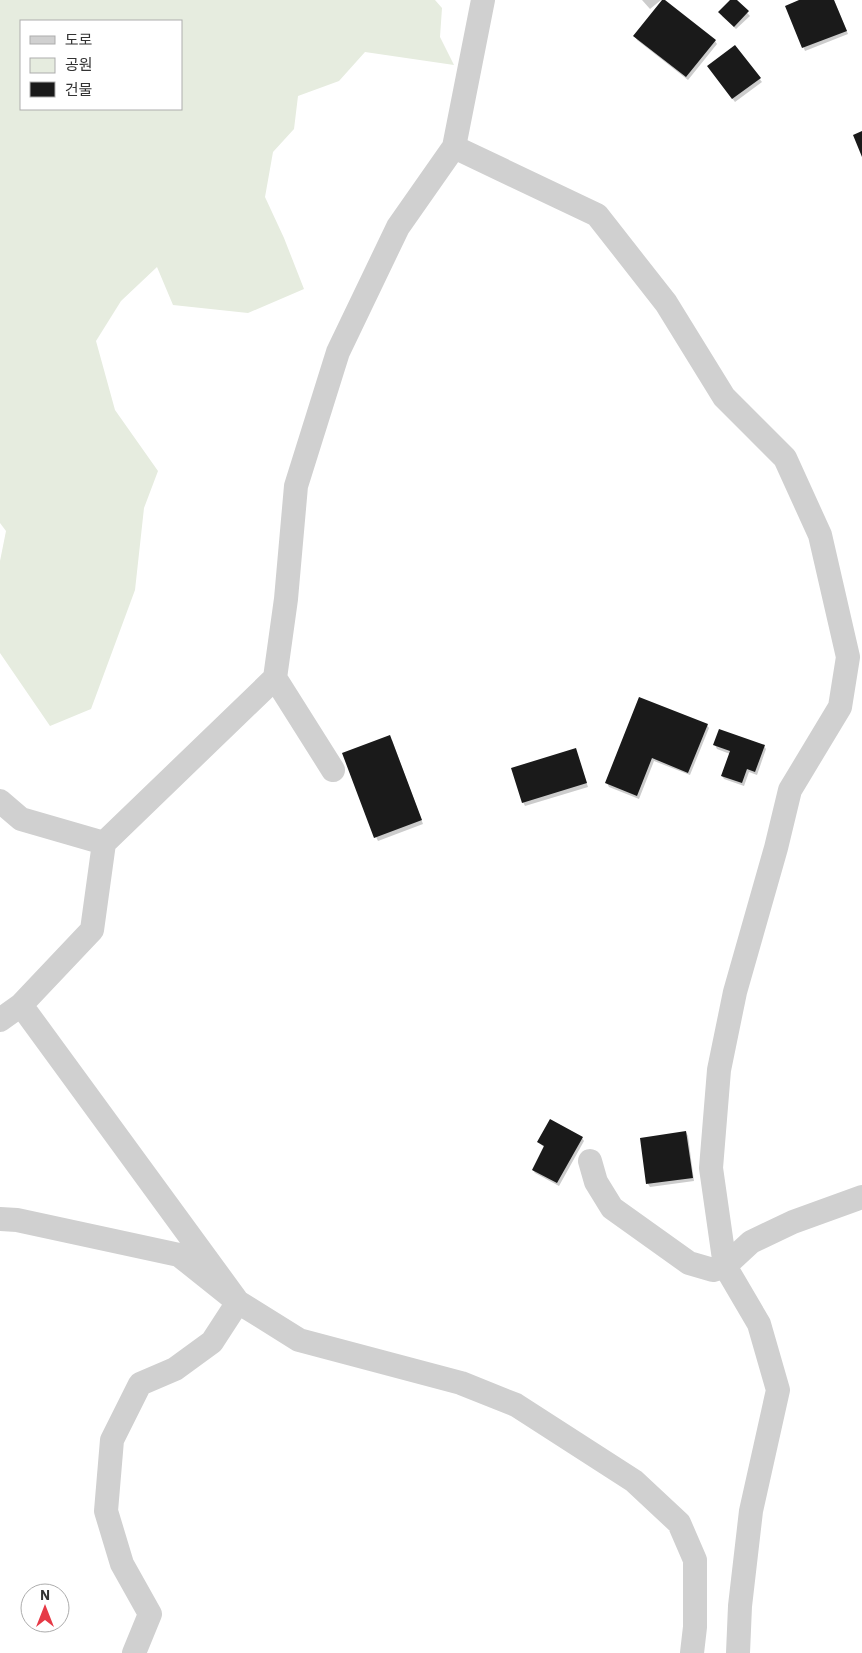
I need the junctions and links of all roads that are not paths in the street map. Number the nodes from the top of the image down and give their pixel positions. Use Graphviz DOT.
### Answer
graph roads {
  1 [pos="483,0"];
  2 [pos="454,147"];
  3 [pos="275,678"];
  4 [pos="333,770"];
  5 [pos="0,801"];
  6 [pos="104,844"];
  7 [pos="21,1005"];
  8 [pos="0,1020"];
  9 [pos="590,1161"];
  10 [pos="862,1197"];
  11 [pos="0,1220"];
  12 [pos="725,1266"];
  13 [pos="238,1302"];
  14 [pos="134,1653"];
  15 [pos="692,1653"];
  16 [pos="738,1653"];
  1 -- 2 [label="street"];
  2 -- 3 [label="street"];
  2 -- 12 [label="street"];
  3 -- 4 [label="street"];
  3 -- 6 [label="street"];
  5 -- 6 [label="street"];
  6 -- 7 [label="street"];
  7 -- 8 [label="street"];
  7 -- 13 [label="street"];
  9 -- 12 [label="street"];
  10 -- 12 [label="street"];
  11 -- 13 [label="street"];
  12 -- 16 [label="street"];
  13 -- 14 [label="street"];
  13 -- 15 [label="street"];
}
